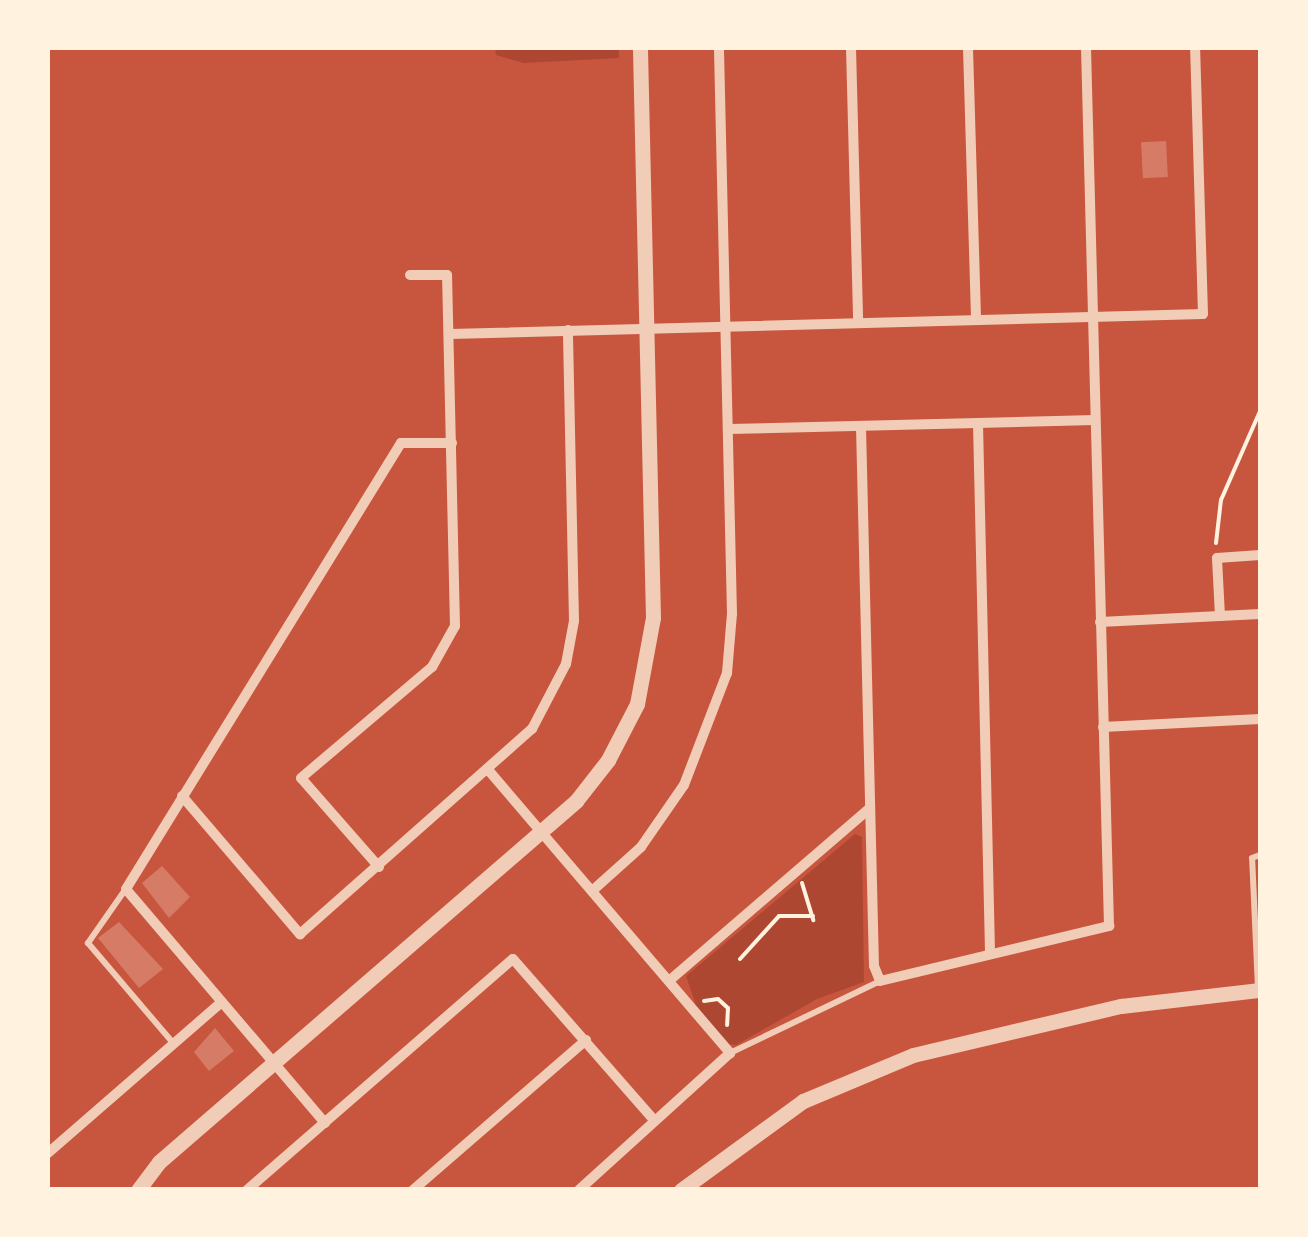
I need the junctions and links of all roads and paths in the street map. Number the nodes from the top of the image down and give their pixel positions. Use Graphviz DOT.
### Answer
graph roads {
  1 [pos="640,48"];
  2 [pos="719,48"];
  3 [pos="852,48"];
  4 [pos="968,48"];
  5 [pos="1086,48"];
  6 [pos="1195,48"];
  7 [pos="410,276"];
  8 [pos="1092,316"];
  9 [pos="976,320"];
  10 [pos="858,322"];
  11 [pos="725,326"];
  12 [pos="646,328"];
  13 [pos="568,330"];
  14 [pos="450,334"];
  15 [pos="1260,411"];
  16 [pos="1095,420"];
  17 [pos="978,422"];
  18 [pos="861,426"];
  19 [pos="729,430"];
  20 [pos="452,442"];
  21 [pos="1260,556"];
  22 [pos="1217,558"];
  23 [pos="1260,614"];
  24 [pos="1220,616"];
  25 [pos="1100,622"];
  26 [pos="1260,718"];
  27 [pos="1102,726"];
  28 [pos="490,772"];
  29 [pos="182,796"];
  30 [pos="870,808"];
  31 [pos="541,832"];
  32 [pos="1260,855"];
  33 [pos="379,867"];
  34 [pos="800,880"];
  35 [pos="126,890"];
  36 [pos="592,891"];
  37 [pos="990,953"];
  38 [pos="740,958"];
  39 [pos="670,980"];
  40 [pos="880,981"];
  41 [pos="1259,990"];
  42 [pos="222,1002"];
  43 [pos="691,1008"];
  44 [pos="725,1027"];
  45 [pos="586,1040"];
  46 [pos="174,1044"];
  47 [pos="730,1053"];
  48 [pos="273,1061"];
  49 [pos="652,1118"];
  50 [pos="325,1122"];
  51 [pos="48,1153"];
  52 [pos="138,1190"];
  53 [pos="247,1190"];
  54 [pos="413,1190"];
  55 [pos="578,1190"];
  56 [pos="681,1190"];
  1 -- 12 [label="street"];
  2 -- 11 [label="street"];
  3 -- 10 [label="street"];
  4 -- 9 [label="street"];
  5 -- 8 [label="street"];
  6 -- 8 [label="street"];
  7 -- 14 [label="street"];
  8 -- 9 [label="street"];
  8 -- 16 [label="street"];
  9 -- 10 [label="street"];
  10 -- 11 [label="street"];
  11 -- 12 [label="street"];
  11 -- 19 [label="street"];
  12 -- 13 [label="street"];
  12 -- 31 [label="street"];
  13 -- 14 [label="street"];
  13 -- 28 [label="street"];
  14 -- 20 [label="street"];
  15 -- 22 [label="path"];
  16 -- 17 [label="street"];
  16 -- 25 [label="street"];
  17 -- 18 [label="street"];
  17 -- 37 [label="street"];
  18 -- 19 [label="street"];
  18 -- 30 [label="street"];
  19 -- 36 [label="street"];
  20 -- 29 [label="street"];
  20 -- 33 [label="street"];
  21 -- 22 [label="street"];
  22 -- 24 [label="street"];
  23 -- 24 [label="street"];
  24 -- 25 [label="street"];
  25 -- 27 [label="street"];
  26 -- 27 [label="street"];
  27 -- 37 [label="street"];
  28 -- 31 [label="street"];
  28 -- 33 [label="street"];
  29 -- 33 [label="street"];
  29 -- 35 [label="street"];
  30 -- 39 [label="street"];
  30 -- 40 [label="street"];
  31 -- 36 [label="street"];
  31 -- 48 [label="street"];
  32 -- 41 [label="lane"];
  34 -- 38 [label="path"];
  35 -- 42 [label="street"];
  35 -- 46 [label="lane"];
  36 -- 39 [label="street"];
  37 -- 40 [label="street"];
  39 -- 43 [label="street"];
  40 -- 47 [label="lane"];
  41 -- 56 [label="street"];
  42 -- 46 [label="street"];
  42 -- 48 [label="street"];
  43 -- 44 [label="path"];
  43 -- 47 [label="street"];
  45 -- 49 [label="street"];
  45 -- 50 [label="street"];
  45 -- 54 [label="street"];
  46 -- 51 [label="street"];
  47 -- 49 [label="street"];
  48 -- 50 [label="street"];
  48 -- 52 [label="street"];
  49 -- 55 [label="street"];
  50 -- 53 [label="street"];
}
